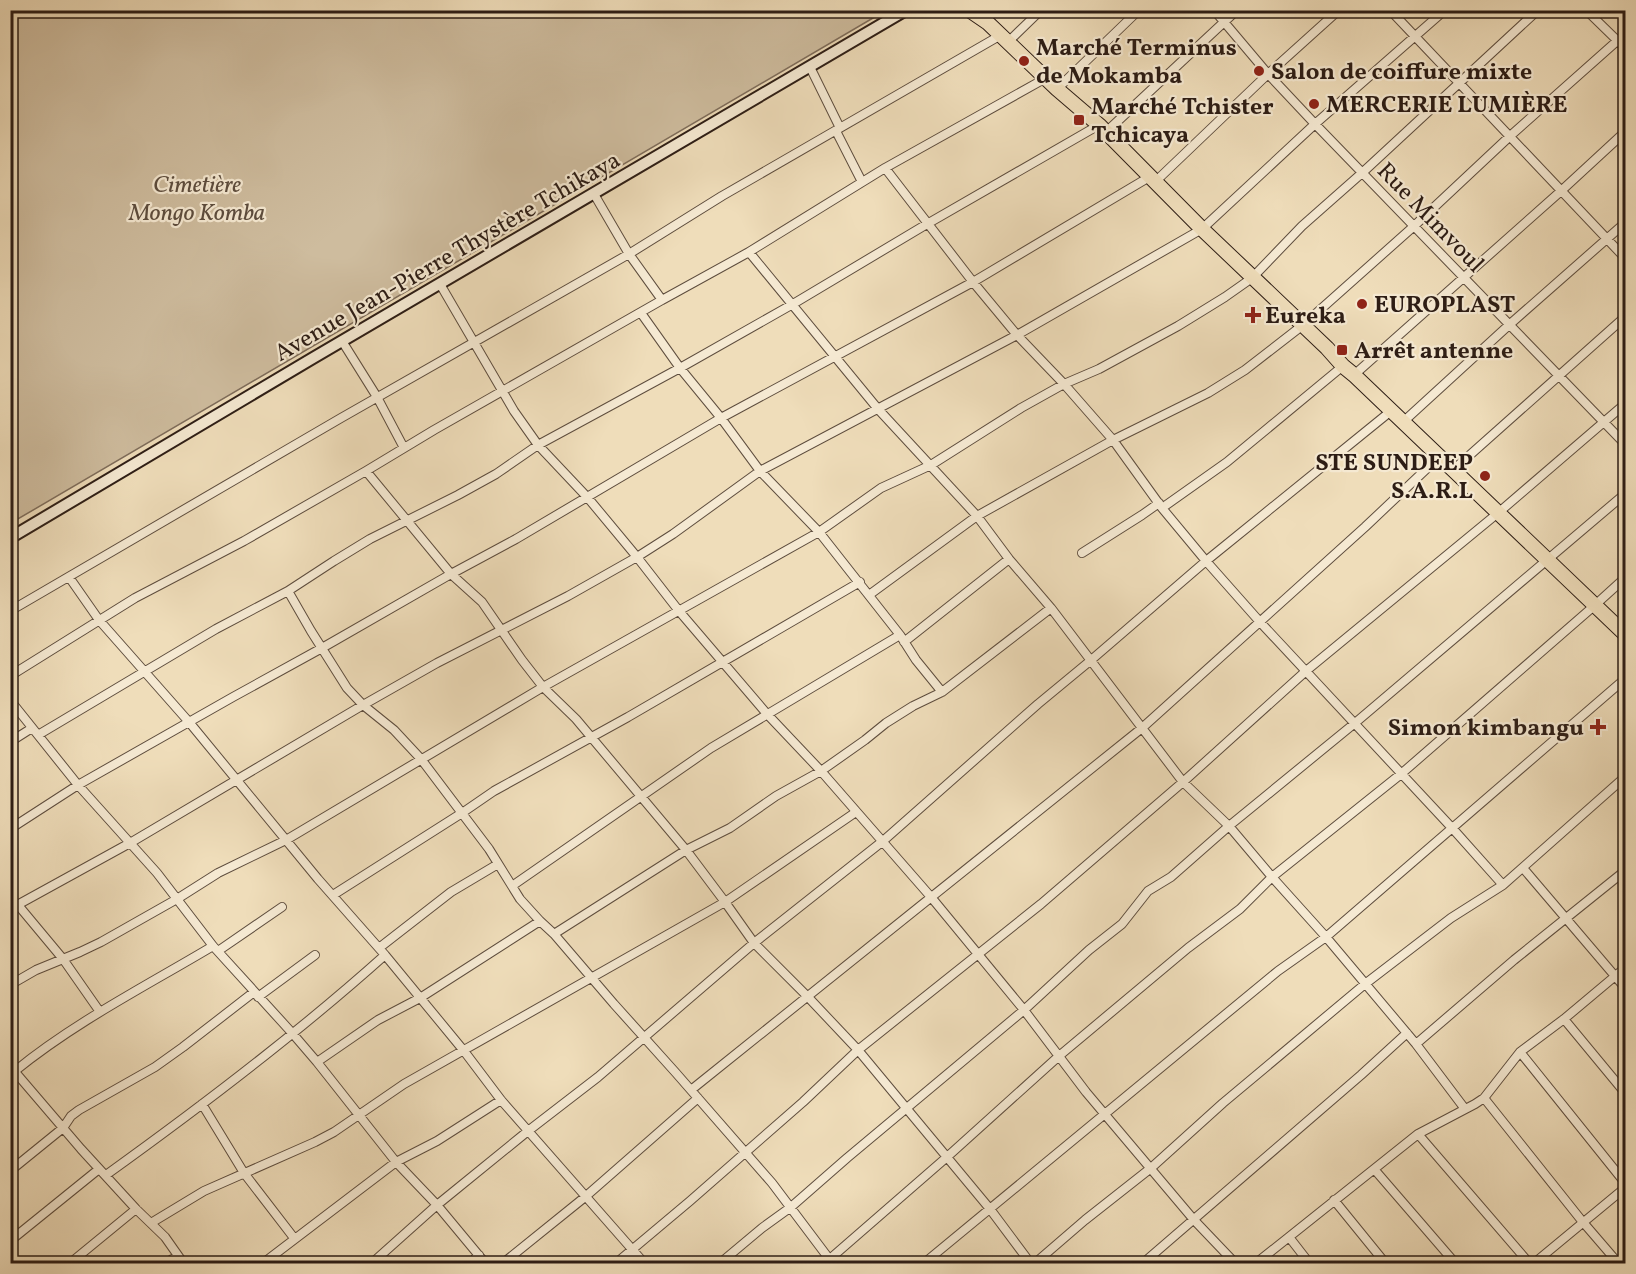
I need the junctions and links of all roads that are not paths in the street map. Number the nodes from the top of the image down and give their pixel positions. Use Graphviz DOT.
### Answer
graph roads {
  1 [pos="969,10"];
  2 [pos="979,10"];
  3 [pos="1041,10"];
  4 [pos="1139,10"];
  5 [pos="1214,10"];
  6 [pos="1237,10"];
  7 [pos="1339,10"];
  8 [pos="1390,10"];
  9 [pos="1445,10"];
  10 [pos="1538,10"];
  11 [pos="1586,10"];
  12 [pos="907,11"];
  13 [pos="1224,22"];
  14 [pos="987,23"];
  15 [pos="1414,37"];
  16 [pos="1004,39"];
  17 [pos="1617,41"];
  18 [pos="1626,49"];
  19 [pos="810,67"];
  20 [pos="1269,74"];
  21 [pos="1046,78"];
  22 [pos="1460,84"];
  23 [pos="1057,89"];
  24 [pos="1315,124"];
  25 [pos="1103,128"];
  26 [pos="838,129"];
  27 [pos="1626,131"];
  28 [pos="1509,137"];
  29 [pos="885,168"];
  30 [pos="1362,173"];
  31 [pos="1154,179"];
  32 [pos="862,182"];
  33 [pos="1561,191"];
  34 [pos="594,194"];
  35 [pos="1626,222"];
  36 [pos="927,224"];
  37 [pos="1413,227"];
  38 [pos="1202,229"];
  39 [pos="1606,238"];
  40 [pos="749,252"];
  41 [pos="630,254"];
  42 [pos="1626,259"];
  43 [pos="1252,278"];
  44 [pos="1464,278"];
  45 [pos="973,282"];
  46 [pos="440,284"];
  47 [pos="662,300"];
  48 [pos="793,304"];
  49 [pos="641,313"];
  50 [pos="1626,316"];
  51 [pos="1303,325"];
  52 [pos="1509,325"];
  53 [pos="1017,335"];
  54 [pos="342,341"];
  55 [pos="474,341"];
  56 [pos="836,357"];
  57 [pos="1343,366"];
  58 [pos="680,368"];
  59 [pos="1354,375"];
  60 [pos="1558,376"];
  61 [pos="1064,384"];
  62 [pos="502,390"];
  63 [pos="377,397"];
  64 [pos="1626,403"];
  65 [pos="878,409"];
  66 [pos="1391,411"];
  67 [pos="721,418"];
  68 [pos="1403,422"];
  69 [pos="1604,423"];
  70 [pos="1113,440"];
  71 [pos="538,445"];
  72 [pos="1626,445"];
  73 [pos="404,448"];
  74 [pos="1439,457"];
  75 [pos="931,465"];
  76 [pos="1453,470"];
  77 [pos="366,471"];
  78 [pos="760,471"];
  79 [pos="1626,493"];
  80 [pos="588,498"];
  81 [pos="1161,506"];
  82 [pos="1498,513"];
  83 [pos="977,516"];
  84 [pos="406,521"];
  85 [pos="819,532"];
  86 [pos="10,538"];
  87 [pos="1082,553"];
  88 [pos="637,556"];
  89 [pos="1010,559"];
  90 [pos="1548,560"];
  91 [pos="1206,561"];
  92 [pos="451,573"];
  93 [pos="69,577"];
  94 [pos="1626,577"];
  95 [pos="860,582"];
  96 [pos="288,591"];
  97 [pos="869,595"];
  98 [pos="1594,606"];
  99 [pos="1051,608"];
  100 [pos="10,611"];
  101 [pos="679,611"];
  102 [pos="99,620"];
  103 [pos="1260,622"];
  104 [pos="501,629"];
  105 [pos="1626,635"];
  106 [pos="902,638"];
  107 [pos="322,648"];
  108 [pos="721,661"];
  109 [pos="1090,661"];
  110 [pos="1306,671"];
  111 [pos="145,672"];
  112 [pos="10,676"];
  113 [pos="1626,678"];
  114 [pos="543,687"];
  115 [pos="942,692"];
  116 [pos="10,700"];
  117 [pos="363,705"];
  118 [pos="767,714"];
  119 [pos="189,722"];
  120 [pos="1355,723"];
  121 [pos="1142,728"];
  122 [pos="35,732"];
  123 [pos="591,736"];
  124 [pos="10,742"];
  125 [pos="421,759"];
  126 [pos="821,771"];
  127 [pos="1401,774"];
  128 [pos="1626,776"];
  129 [pos="236,779"];
  130 [pos="1183,782"];
  131 [pos="78,786"];
  132 [pos="640,796"];
  133 [pos="856,812"];
  134 [pos="462,813"];
  135 [pos="1229,826"];
  136 [pos="10,829"];
  137 [pos="1453,829"];
  138 [pos="286,840"];
  139 [pos="883,841"];
  140 [pos="130,843"];
  141 [pos="686,850"];
  142 [pos="498,864"];
  143 [pos="1523,868"];
  144 [pos="1626,870"];
  145 [pos="1272,877"];
  146 [pos="1503,885"];
  147 [pos="512,886"];
  148 [pos="333,895"];
  149 [pos="931,897"];
  150 [pos="177,899"];
  151 [pos="725,902"];
  152 [pos="14,907"];
  153 [pos="282,907"];
  154 [pos="1566,918"];
  155 [pos="540,921"];
  156 [pos="554,934"];
  157 [pos="1326,937"];
  158 [pos="754,943"];
  159 [pos="379,948"];
  160 [pos="216,949"];
  161 [pos="977,954"];
  162 [pos="386,955"];
  163 [pos="315,956"];
  164 [pos="63,959"];
  165 [pos="1626,967"];
  166 [pos="1615,975"];
  167 [pos="591,978"];
  168 [pos="1365,984"];
  169 [pos="10,985"];
  170 [pos="1626,989"];
  171 [pos="256,994"];
  172 [pos="807,996"];
  173 [pos="420,998"];
  174 [pos="1024,1010"];
  175 [pos="100,1012"];
  176 [pos="1564,1018"];
  177 [pos="1407,1033"];
  178 [pos="293,1034"];
  179 [pos="644,1038"];
  180 [pos="1416,1044"];
  181 [pos="858,1050"];
  182 [pos="464,1051"];
  183 [pos="1520,1052"];
  184 [pos="1059,1056"];
  185 [pos="318,1062"];
  186 [pos="12,1072"];
  187 [pos="691,1090"];
  188 [pos="1626,1094"];
  189 [pos="698,1098"];
  190 [pos="1484,1098"];
  191 [pos="501,1100"];
  192 [pos="202,1104"];
  193 [pos="906,1109"];
  194 [pos="1465,1109"];
  195 [pos="1104,1113"];
  196 [pos="359,1116"];
  197 [pos="63,1128"];
  198 [pos="528,1131"];
  199 [pos="1418,1134"];
  200 [pos="745,1153"];
  201 [pos="946,1157"];
  202 [pos="396,1162"];
  203 [pos="1151,1168"];
  204 [pos="99,1169"];
  205 [pos="1374,1169"];
  206 [pos="10,1172"];
  207 [pos="244,1173"];
  208 [pos="106,1175"];
  209 [pos="1626,1185"];
  210 [pos="585,1197"];
  211 [pos="1334,1200"];
  212 [pos="437,1206"];
  213 [pos="791,1207"];
  214 [pos="136,1209"];
  215 [pos="990,1209"];
  216 [pos="1194,1220"];
  217 [pos="1582,1221"];
  218 [pos="151,1223"];
  219 [pos="1289,1237"];
  220 [pos="294,1238"];
  221 [pos="10,1241"];
  222 [pos="633,1250"];
  223 [pos="479,1255"];
  224 [pos="177,1256"];
  225 [pos="829,1262"];
  226 [pos="69,1263"];
  227 [pos="165,1263"];
  228 [pos="184,1263"];
  229 [pos="262,1263"];
  230 [pos="371,1263"];
  231 [pos="469,1263"];
  232 [pos="486,1263"];
  233 [pos="502,1263"];
  234 [pos="615,1263"];
  235 [pos="645,1263"];
  236 [pos="719,1263"];
  237 [pos="923,1263"];
  238 [pos="1033,1263"];
  239 [pos="1142,1263"];
  240 [pos="1236,1263"];
  241 [pos="1255,1263"];
  242 [pos="1311,1263"];
  243 [pos="1386,1263"];
  244 [pos="1456,1263"];
  245 [pos="1531,1263"];
  246 [pos="1619,1263"];
  1 -- 14 [label="highway"];
  2 -- 14 [label="highway"];
  3 -- 16 [label="street"];
  4 -- 23 [label="street"];
  5 -- 13 [label="street, Rue Mimvoul"];
  6 -- 13 [label="street"];
  7 -- 20 [label="street"];
  8 -- 15 [label="street"];
  9 -- 15 [label="street"];
  10 -- 22 [label="street"];
  11 -- 17 [label="street"];
  12 -- 19 [label="street, Avenue Jean-Pierre Thystère Tchikaya"];
  13 -- 20 [label="street, Rue Mimvoul"];
  13 -- 25 [label="street"];
  14 -- 16 [label="highway"];
  15 -- 22 [label="street"];
  15 -- 24 [label="street"];
  16 -- 21 [label="highway"];
  16 -- 26 [label="street"];
  17 -- 18 [label="street"];
  17 -- 28 [label="street"];
  19 -- 26 [label="street"];
  19 -- 34 [label="street, Avenue Jean-Pierre Thystère Tchikaya"];
  20 -- 24 [label="street, Rue Mimvoul"];
  20 -- 31 [label="street"];
  21 -- 23 [label="highway"];
  21 -- 29 [label="street"];
  22 -- 28 [label="street"];
  22 -- 30 [label="street"];
  23 -- 25 [label="highway"];
  24 -- 30 [label="street, Rue Mimvoul"];
  24 -- 38 [label="street"];
  25 -- 31 [label="highway"];
  25 -- 36 [label="street"];
  26 -- 32 [label="street"];
  26 -- 41 [label="street"];
  27 -- 33 [label="street"];
  28 -- 33 [label="street"];
  28 -- 37 [label="street"];
  29 -- 32 [label="street"];
  29 -- 36 [label="street"];
  30 -- 37 [label="street, Rue Mimvoul"];
  30 -- 43 [label="street"];
  31 -- 38 [label="highway"];
  31 -- 45 [label="street"];
  32 -- 40 [label="street"];
  33 -- 39 [label="street"];
  33 -- 44 [label="street"];
  34 -- 41 [label="street"];
  34 -- 46 [label="street, Avenue Jean-Pierre Thystère Tchikaya"];
  35 -- 39 [label="street"];
  36 -- 45 [label="street"];
  36 -- 48 [label="street"];
  37 -- 44 [label="street, Rue Mimvoul"];
  37 -- 51 [label="street"];
  38 -- 43 [label="highway"];
  38 -- 53 [label="street"];
  39 -- 42 [label="street"];
  39 -- 52 [label="street"];
  40 -- 47 [label="street"];
  40 -- 48 [label="street"];
  41 -- 47 [label="street"];
  41 -- 55 [label="street"];
  43 -- 51 [label="highway"];
  43 -- 61 [label="street"];
  44 -- 52 [label="street, Rue Mimvoul"];
  44 -- 59 [label="street"];
  45 -- 53 [label="street"];
  45 -- 56 [label="street"];
  46 -- 54 [label="street, Avenue Jean-Pierre Thystère Tchikaya"];
  46 -- 55 [label="street"];
  47 -- 49 [label="street"];
  48 -- 56 [label="street"];
  48 -- 58 [label="street"];
  49 -- 58 [label="street"];
  49 -- 62 [label="street"];
  50 -- 60 [label="street"];
  51 -- 57 [label="highway"];
  51 -- 70 [label="street"];
  52 -- 60 [label="street, Rue Mimvoul"];
  52 -- 68 [label="street"];
  53 -- 61 [label="street"];
  53 -- 65 [label="street"];
  54 -- 63 [label="street"];
  54 -- 86 [label="street, Avenue Jean-Pierre Thystère Tchikaya"];
  55 -- 62 [label="street"];
  55 -- 63 [label="street"];
  56 -- 65 [label="street"];
  56 -- 67 [label="street"];
  57 -- 59 [label="highway"];
  57 -- 81 [label="street"];
  58 -- 67 [label="street"];
  58 -- 71 [label="street"];
  59 -- 66 [label="highway"];
  60 -- 69 [label="street, Rue Mimvoul"];
  60 -- 76 [label="street"];
  61 -- 70 [label="street"];
  61 -- 75 [label="street"];
  62 -- 71 [label="street"];
  62 -- 73 [label="street"];
  63 -- 73 [label="street"];
  63 -- 93 [label="street"];
  64 -- 69 [label="street"];
  65 -- 75 [label="street"];
  65 -- 78 [label="street"];
  66 -- 68 [label="highway"];
  66 -- 91 [label="street"];
  67 -- 78 [label="street"];
  67 -- 80 [label="street"];
  68 -- 74 [label="highway"];
  69 -- 72 [label="street, Rue Mimvoul"];
  69 -- 82 [label="street"];
  70 -- 81 [label="street"];
  70 -- 83 [label="street"];
  71 -- 80 [label="street"];
  71 -- 84 [label="street"];
  73 -- 77 [label="street"];
  74 -- 76 [label="highway"];
  74 -- 103 [label="street"];
  75 -- 83 [label="street"];
  75 -- 85 [label="street"];
  76 -- 82 [label="highway"];
  77 -- 84 [label="street"];
  77 -- 102 [label="street"];
  78 -- 85 [label="street"];
  78 -- 88 [label="street"];
  79 -- 90 [label="street"];
  80 -- 88 [label="street"];
  80 -- 92 [label="street"];
  81 -- 87 [label="street"];
  81 -- 91 [label="street"];
  82 -- 90 [label="highway"];
  82 -- 110 [label="street"];
  83 -- 89 [label="street"];
  83 -- 97 [label="street"];
  84 -- 92 [label="street"];
  84 -- 96 [label="street"];
  85 -- 95 [label="street"];
  85 -- 101 [label="street"];
  88 -- 101 [label="street"];
  88 -- 104 [label="street"];
  89 -- 99 [label="street"];
  89 -- 106 [label="street"];
  90 -- 98 [label="highway"];
  90 -- 120 [label="street"];
  91 -- 103 [label="street"];
  91 -- 109 [label="street"];
  92 -- 104 [label="street"];
  92 -- 107 [label="street"];
  93 -- 100 [label="street"];
  93 -- 102 [label="street"];
  94 -- 98 [label="street"];
  95 -- 97 [label="street"];
  95 -- 108 [label="street"];
  96 -- 107 [label="street"];
  96 -- 111 [label="street"];
  97 -- 106 [label="street"];
  98 -- 105 [label="highway"];
  98 -- 127 [label="street"];
  99 -- 109 [label="street"];
  99 -- 115 [label="street"];
  101 -- 108 [label="street"];
  101 -- 114 [label="street"];
  102 -- 111 [label="street"];
  102 -- 112 [label="street"];
  103 -- 110 [label="street"];
  103 -- 121 [label="street"];
  104 -- 114 [label="street"];
  104 -- 117 [label="street"];
  106 -- 115 [label="street"];
  106 -- 118 [label="street"];
  107 -- 117 [label="street"];
  107 -- 119 [label="street"];
  108 -- 118 [label="street"];
  108 -- 123 [label="street"];
  109 -- 121 [label="street"];
  109 -- 139 [label="street"];
  110 -- 120 [label="street"];
  110 -- 130 [label="street"];
  111 -- 119 [label="street"];
  111 -- 122 [label="street"];
  113 -- 137 [label="street"];
  114 -- 123 [label="street"];
  114 -- 125 [label="street"];
  115 -- 126 [label="street"];
  116 -- 122 [label="street"];
  117 -- 125 [label="street"];
  117 -- 129 [label="street"];
  118 -- 126 [label="street"];
  118 -- 132 [label="street"];
  119 -- 129 [label="street"];
  119 -- 131 [label="street"];
  120 -- 127 [label="street"];
  120 -- 135 [label="street"];
  121 -- 130 [label="street"];
  121 -- 149 [label="street"];
  122 -- 124 [label="street"];
  122 -- 131 [label="street"];
  123 -- 132 [label="street"];
  123 -- 134 [label="street"];
  125 -- 134 [label="street"];
  125 -- 138 [label="street"];
  126 -- 133 [label="street"];
  126 -- 141 [label="street"];
  127 -- 137 [label="street"];
  127 -- 145 [label="street"];
  128 -- 143 [label="street"];
  129 -- 138 [label="street"];
  129 -- 140 [label="street"];
  130 -- 135 [label="street"];
  130 -- 161 [label="street"];
  131 -- 136 [label="street"];
  131 -- 140 [label="street"];
  132 -- 141 [label="street"];
  132 -- 147 [label="street"];
  133 -- 139 [label="street"];
  133 -- 151 [label="street"];
  134 -- 142 [label="street"];
  134 -- 148 [label="street"];
  135 -- 145 [label="street"];
  135 -- 174 [label="street"];
  137 -- 146 [label="street"];
  137 -- 157 [label="street"];
  138 -- 148 [label="street"];
  138 -- 150 [label="street"];
  139 -- 149 [label="street"];
  139 -- 158 [label="street"];
  140 -- 150 [label="street"];
  140 -- 152 [label="street"];
  141 -- 151 [label="street"];
  141 -- 156 [label="street"];
  142 -- 147 [label="street"];
  142 -- 159 [label="street"];
  143 -- 146 [label="street"];
  143 -- 154 [label="street"];
  144 -- 154 [label="street"];
  145 -- 157 [label="street"];
  145 -- 184 [label="street"];
  146 -- 168 [label="street"];
  147 -- 155 [label="street"];
  148 -- 159 [label="street"];
  149 -- 161 [label="street"];
  149 -- 172 [label="street"];
  150 -- 160 [label="street"];
  150 -- 164 [label="street"];
  151 -- 158 [label="street"];
  151 -- 167 [label="street"];
  152 -- 164 [label="street"];
  153 -- 160 [label="street"];
  154 -- 166 [label="street"];
  154 -- 180 [label="street"];
  155 -- 156 [label="street"];
  155 -- 173 [label="street"];
  156 -- 167 [label="street"];
  157 -- 168 [label="street"];
  157 -- 195 [label="street"];
  158 -- 172 [label="street"];
  158 -- 179 [label="street"];
  159 -- 162 [label="street"];
  160 -- 171 [label="street"];
  160 -- 175 [label="street"];
  161 -- 174 [label="street"];
  161 -- 181 [label="street"];
  162 -- 173 [label="street"];
  162 -- 178 [label="street"];
  163 -- 171 [label="street"];
  164 -- 169 [label="street"];
  164 -- 175 [label="street"];
  165 -- 166 [label="street"];
  166 -- 170 [label="street"];
  166 -- 176 [label="street"];
  167 -- 179 [label="street"];
  167 -- 182 [label="street"];
  168 -- 177 [label="street"];
  168 -- 203 [label="street"];
  171 -- 178 [label="street"];
  171 -- 197 [label="street"];
  172 -- 181 [label="street"];
  172 -- 187 [label="street"];
  173 -- 182 [label="street"];
  173 -- 185 [label="street"];
  174 -- 184 [label="street"];
  174 -- 193 [label="street"];
  175 -- 186 [label="street"];
  176 -- 183 [label="street"];
  176 -- 188 [label="street"];
  177 -- 180 [label="street"];
  177 -- 216 [label="street"];
  178 -- 185 [label="street"];
  178 -- 192 [label="street"];
  179 -- 187 [label="street"];
  179 -- 198 [label="street"];
  180 -- 194 [label="street"];
  181 -- 193 [label="street"];
  181 -- 200 [label="street"];
  182 -- 191 [label="street"];
  182 -- 196 [label="street"];
  183 -- 190 [label="street"];
  183 -- 209 [label="street"];
  184 -- 195 [label="street"];
  184 -- 201 [label="street"];
  185 -- 196 [label="street"];
  186 -- 197 [label="street"];
  187 -- 189 [label="street"];
  189 -- 200 [label="street"];
  189 -- 210 [label="street"];
  190 -- 194 [label="street"];
  190 -- 217 [label="street"];
  191 -- 198 [label="street"];
  191 -- 202 [label="street"];
  192 -- 207 [label="street"];
  192 -- 208 [label="street"];
  193 -- 201 [label="street"];
  193 -- 213 [label="street"];
  194 -- 199 [label="street"];
  195 -- 203 [label="street"];
  195 -- 215 [label="street"];
  196 -- 202 [label="street"];
  196 -- 207 [label="street"];
  197 -- 204 [label="street"];
  197 -- 206 [label="street"];
  198 -- 210 [label="street"];
  198 -- 212 [label="street"];
  199 -- 205 [label="street"];
  199 -- 245 [label="street"];
  200 -- 213 [label="street"];
  200 -- 222 [label="street"];
  201 -- 215 [label="street"];
  201 -- 225 [label="street"];
  202 -- 212 [label="street"];
  202 -- 220 [label="street"];
  203 -- 216 [label="street"];
  203 -- 238 [label="street"];
  204 -- 208 [label="street"];
  204 -- 221 [label="street"];
  205 -- 211 [label="street"];
  205 -- 244 [label="street"];
  207 -- 218 [label="street"];
  207 -- 220 [label="street"];
  208 -- 214 [label="street"];
  209 -- 217 [label="street"];
  210 -- 222 [label="street"];
  210 -- 233 [label="street"];
  211 -- 219 [label="street"];
  211 -- 243 [label="street"];
  212 -- 223 [label="street"];
  212 -- 230 [label="street"];
  213 -- 225 [label="street"];
  213 -- 236 [label="street"];
  214 -- 218 [label="street"];
  214 -- 226 [label="street"];
  215 -- 237 [label="street"];
  215 -- 238 [label="street"];
  216 -- 239 [label="street"];
  216 -- 240 [label="street"];
  217 -- 245 [label="street"];
  217 -- 246 [label="street"];
  218 -- 224 [label="street"];
  219 -- 241 [label="street"];
  219 -- 242 [label="street"];
  220 -- 229 [label="street"];
  222 -- 234 [label="street"];
  222 -- 235 [label="street"];
  223 -- 231 [label="street"];
  223 -- 232 [label="street"];
  224 -- 227 [label="street"];
  224 -- 228 [label="street"];
}
